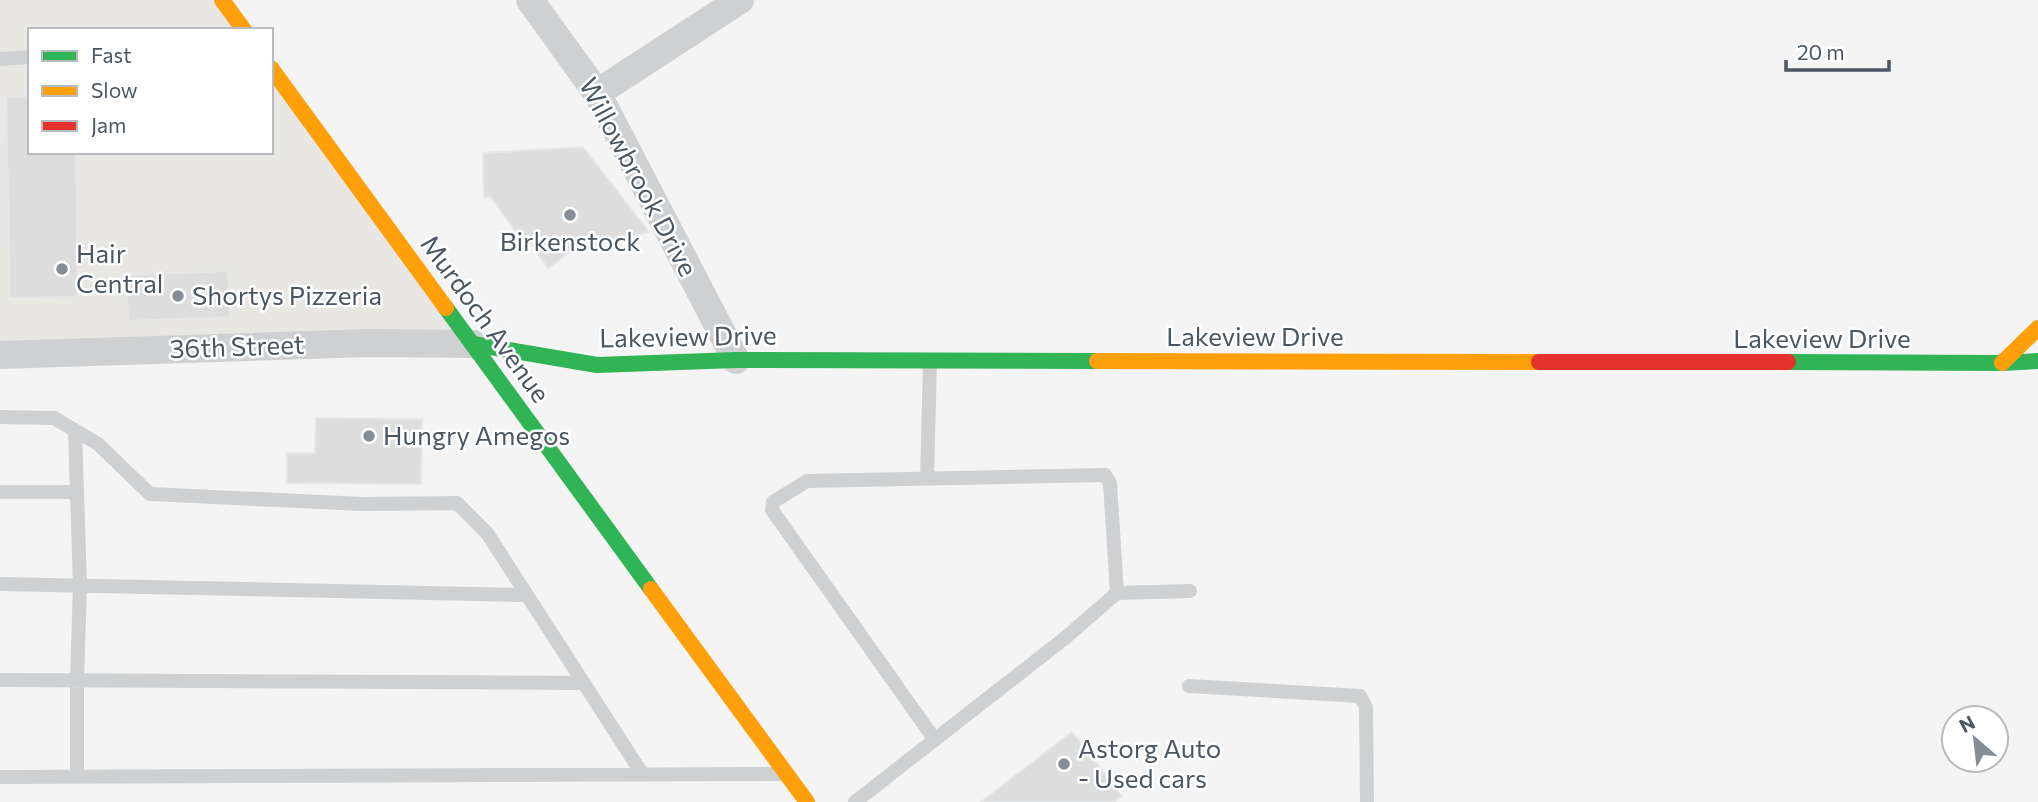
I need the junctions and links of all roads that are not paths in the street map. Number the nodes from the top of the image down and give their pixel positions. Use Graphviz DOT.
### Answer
graph roads {
  1 [pos="222,0"];
  2 [pos="530,0"];
  3 [pos="740,0"];
  4 [pos="243,28"];
  5 [pos="28,57"];
  6 [pos="0,59"];
  7 [pos="273,71"];
  8 [pos="597,93"];
  9 [pos="2038,328"];
  10 [pos="473,344"];
  11 [pos="0,355"];
  12 [pos="736,360"];
  13 [pos="930,361"];
  14 [pos="2038,362"];
  15 [pos="2002,363"];
  16 [pos="0,417"];
  17 [pos="75,430"];
  18 [pos="927,479"];
  19 [pos="0,492"];
  20 [pos="75,492"];
  21 [pos="0,584"];
  22 [pos="80,584"];
  23 [pos="1190,591"];
  24 [pos="1117,593"];
  25 [pos="526,595"];
  26 [pos="0,681"];
  27 [pos="76,681"];
  28 [pos="584,683"];
  29 [pos="1189,686"];
  30 [pos="935,740"];
  31 [pos="787,774"];
  32 [pos="643,775"];
  33 [pos="0,777"];
  34 [pos="77,777"];
  35 [pos="807,802"];
  36 [pos="855,802"];
  37 [pos="1367,802"];
  1 -- 4 [label="street"];
  2 -- 8 [label="street, Willowbrook Drive"];
  3 -- 8 [label="street"];
  5 -- 6 [label="lane"];
  7 -- 10 [label="street, Murdoch Avenue"];
  8 -- 12 [label="street, Willowbrook Drive"];
  9 -- 15 [label="street"];
  10 -- 11 [label="street, 36th Street"];
  10 -- 12 [label="street, Lakeview Drive"];
  10 -- 31 [label="street, Murdoch Avenue"];
  12 -- 13 [label="street, Lakeview Drive"];
  13 -- 15 [label="street, Lakeview Drive"];
  13 -- 18 [label="lane"];
  14 -- 15 [label="street, Lakeview Drive"];
  16 -- 17 [label="lane"];
  17 -- 20 [label="lane"];
  17 -- 25 [label="lane"];
  18 -- 24 [label="lane"];
  18 -- 30 [label="lane"];
  19 -- 20 [label="lane"];
  20 -- 22 [label="lane"];
  21 -- 22 [label="lane"];
  22 -- 25 [label="lane"];
  22 -- 27 [label="lane"];
  23 -- 24 [label="lane"];
  24 -- 30 [label="lane"];
  25 -- 28 [label="lane"];
  26 -- 27 [label="lane"];
  27 -- 28 [label="lane"];
  27 -- 34 [label="lane"];
  28 -- 32 [label="lane"];
  29 -- 37 [label="lane"];
  30 -- 36 [label="lane"];
  31 -- 32 [label="lane"];
  31 -- 35 [label="street, Murdoch Avenue"];
  32 -- 34 [label="lane"];
  33 -- 34 [label="lane"];
}
